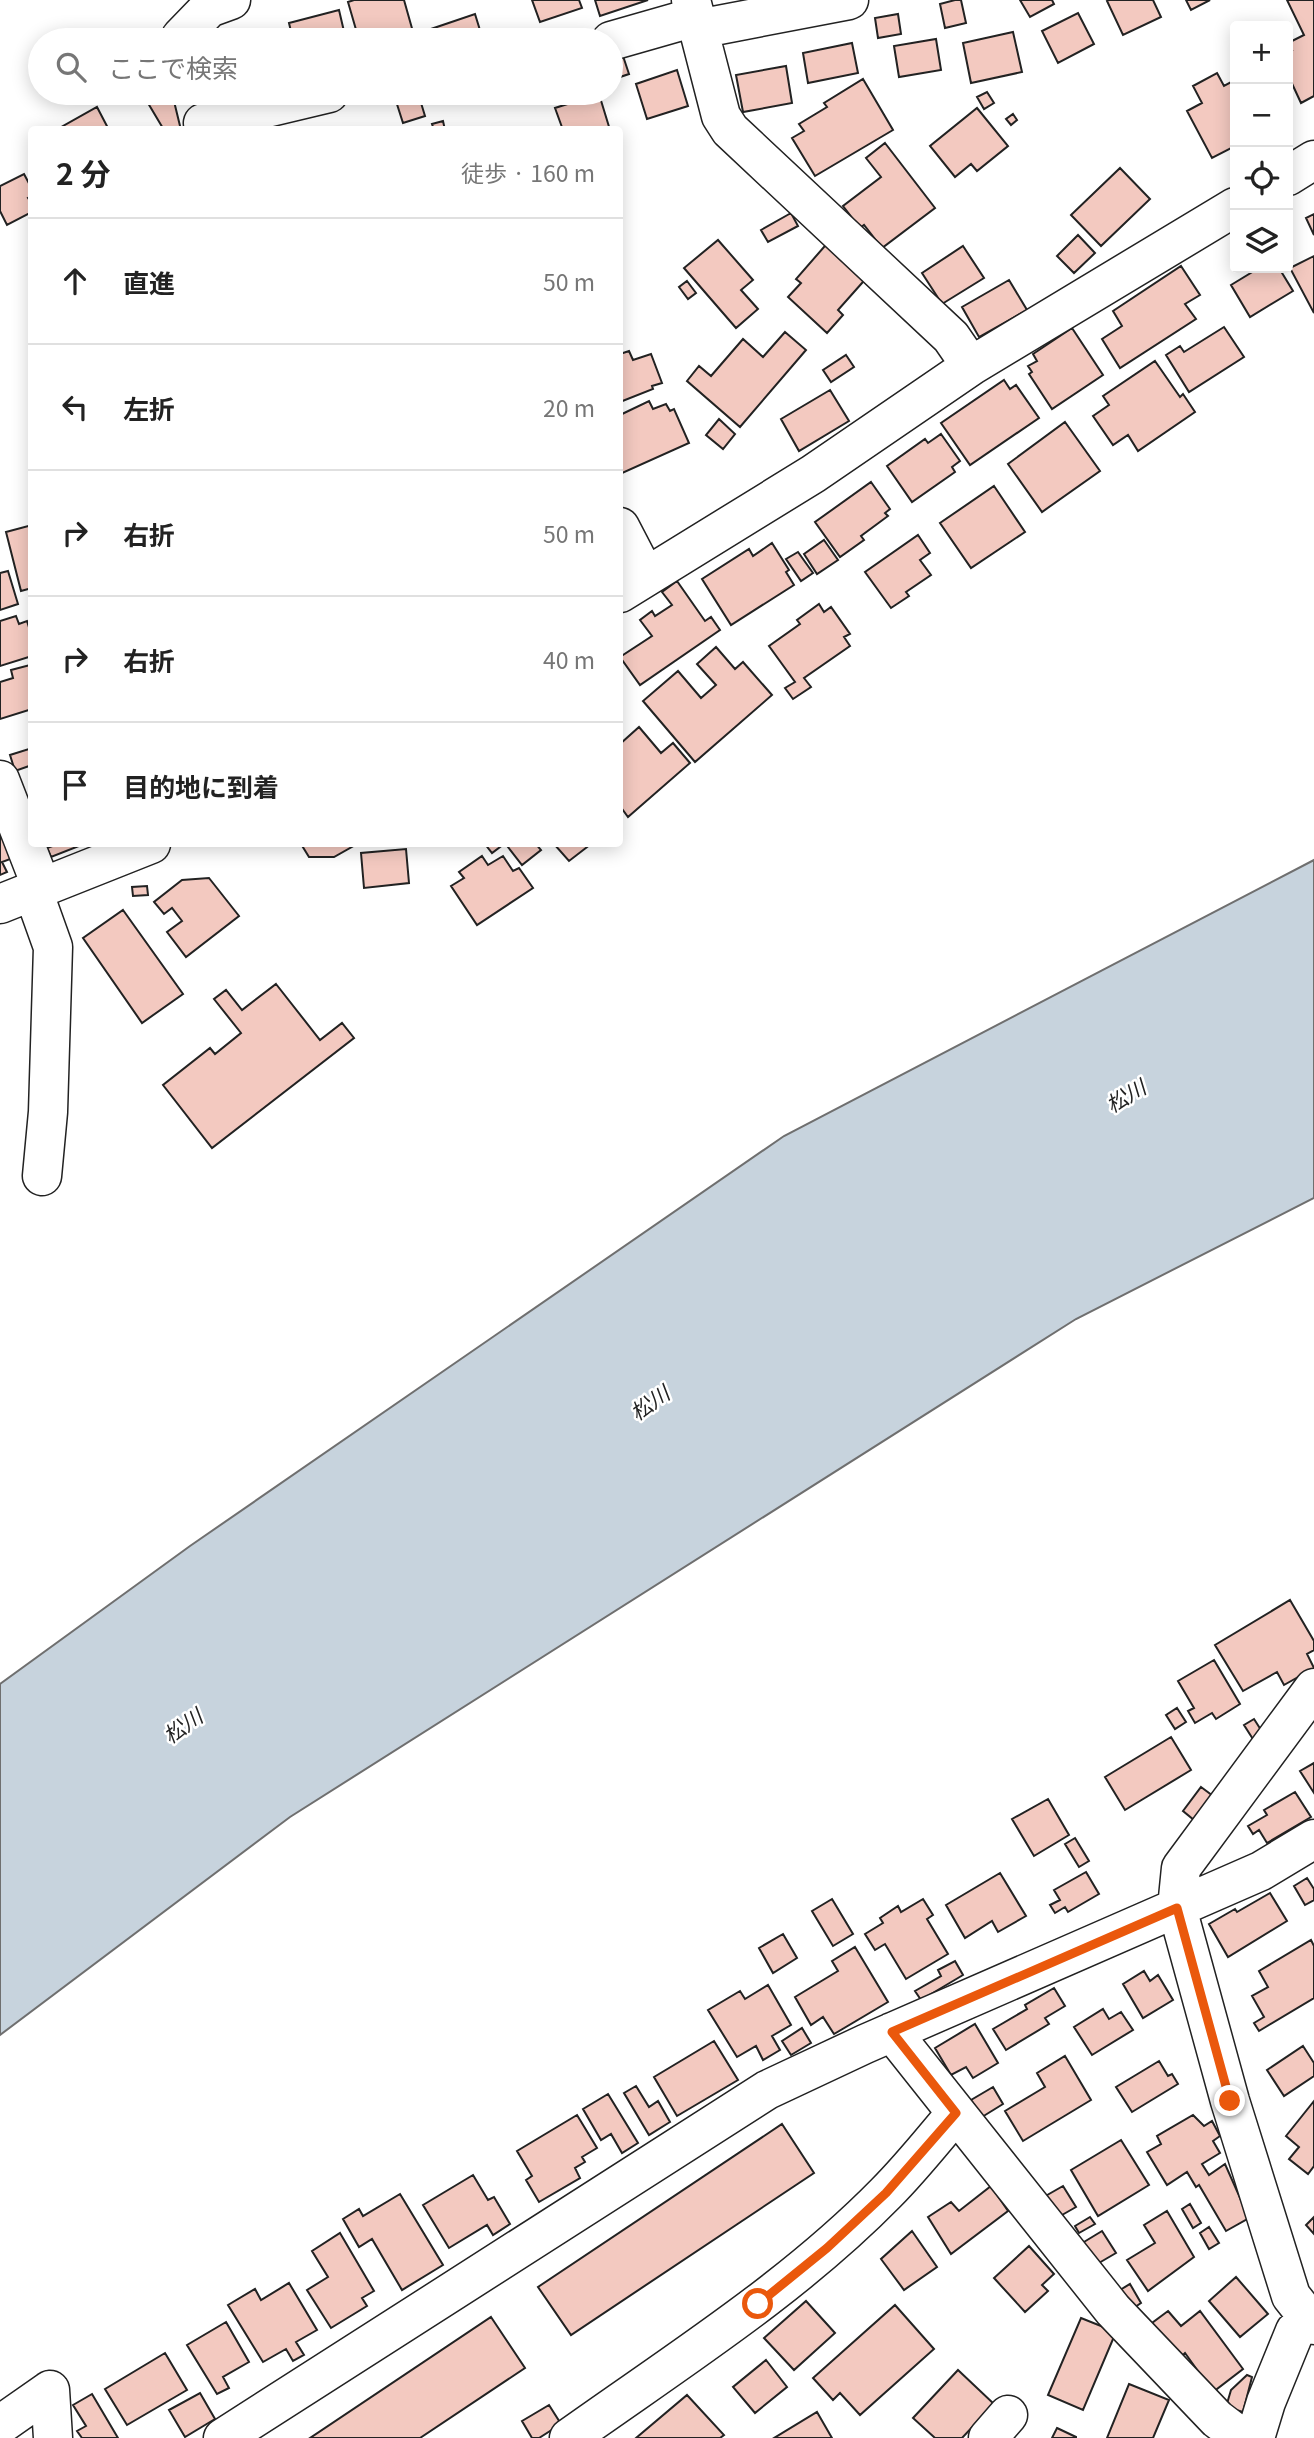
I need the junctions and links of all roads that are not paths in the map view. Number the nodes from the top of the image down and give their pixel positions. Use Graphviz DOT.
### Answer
graph roads {
  1 [pos="231,0"];
  2 [pos="849,0"];
  3 [pos="695,15"];
  4 [pos="190,28"];
  5 [pos="623,37"];
  6 [pos="260,105"];
  7 [pos="201,115"];
  8 [pos="1314,160"];
  9 [pos="1293,173"];
  10 [pos="1230,210"];
  11 [pos="971,366"];
  12 [pos="623,540"];
  13 [pos="633,585"];
  14 [pos="0,780"];
  15 [pos="143,847"];
  16 [pos="25,894"];
  17 [pos="42,1175"];
  18 [pos="1314,1688"];
  19 [pos="1314,1839"];
  20 [pos="1177,1908"];
  21 [pos="892,2032"];
  22 [pos="956,2113"];
  23 [pos="1313,2321"];
  24 [pos="0,2425"];
  25 [pos="53,2438"];
  26 [pos="223,2438"];
  27 [pos="569,2438"];
  28 [pos="1242,2438"];
  29 [pos="1255,2438"];
  1 -- 4 [label="street"];
  2 -- 3 [label="street"];
  3 -- 5 [label="street"];
  3 -- 11 [label="street"];
  6 -- 7 [label="street"];
  8 -- 9 [label="street"];
  10 -- 11 [label="street"];
  11 -- 13 [label="street"];
  12 -- 13 [label="street"];
  14 -- 16 [label="street"];
  15 -- 16 [label="street"];
  16 -- 17 [label="street"];
  18 -- 20 [label="street"];
  19 -- 20 [label="street"];
  20 -- 21 [label="street"];
  20 -- 23 [label="street"];
  21 -- 22 [label="street"];
  21 -- 26 [label="street"];
  22 -- 27 [label="street"];
  22 -- 28 [label="street"];
  23 -- 29 [label="street"];
  24 -- 25 [label="street"];
}
